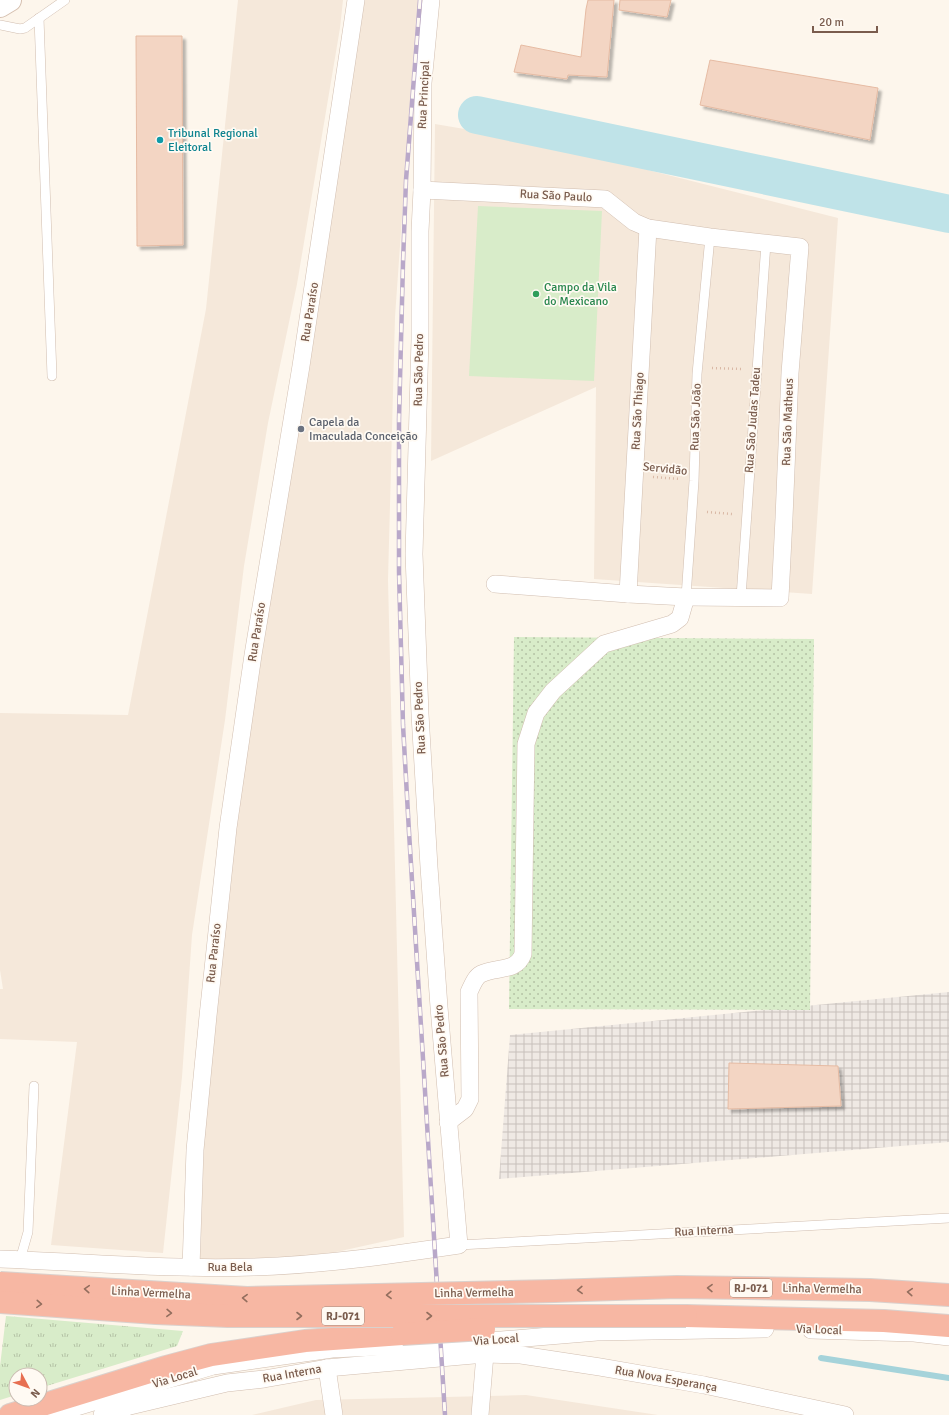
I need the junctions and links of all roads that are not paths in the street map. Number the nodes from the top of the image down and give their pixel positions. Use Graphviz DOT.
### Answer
graph roads {
  1 [pos="10,0"];
  2 [pos="65,0"];
  3 [pos="356,0"];
  4 [pos="432,0"];
  5 [pos="0,6"];
  6 [pos="39,18"];
  7 [pos="0,25"];
  8 [pos="422,190"];
  9 [pos="648,228"];
  10 [pos="710,237"];
  11 [pos="766,243"];
  12 [pos="800,246"];
  13 [pos="52,376"];
  14 [pos="495,584"];
  15 [pos="628,594"];
  16 [pos="686,597"];
  17 [pos="741,597"];
  18 [pos="34,1086"];
  19 [pos="448,1122"];
  20 [pos="949,1218"];
  21 [pos="458,1245"];
  22 [pos="0,1259"];
  23 [pos="20,1260"];
  24 [pos="191,1267"];
  25 [pos="0,1283"];
  26 [pos="949,1295"];
  27 [pos="0,1302"];
  28 [pos="686,1316"];
  29 [pos="949,1326"];
  30 [pos="949,1337"];
  31 [pos="485,1354"];
  32 [pos="327,1368"];
  33 [pos="131,1410"];
  34 [pos="812,1412"];
  35 [pos="10,1415"];
  36 [pos="50,1415"];
  37 [pos="102,1415"];
  38 [pos="334,1415"];
  39 [pos="480,1415"];
  40 [pos="846,1415"];
  1 -- 5 [label="main road"];
  2 -- 6 [label="lane"];
  3 -- 24 [label="street, Rua Paraíso"];
  4 -- 8 [label="street, Rua Principal"];
  6 -- 7 [label="lane"];
  6 -- 13 [label="lane"];
  8 -- 9 [label="street, Rua São Paulo"];
  8 -- 19 [label="street, Rua São Pedro"];
  9 -- 10 [label="street, Rua São Paulo"];
  9 -- 15 [label="street, Rua São Thiago"];
  10 -- 11 [label="street, Rua São Paulo"];
  10 -- 16 [label="lane, Rua São João"];
  11 -- 12 [label="street, Rua São Paulo"];
  11 -- 17 [label="lane, Rua São Judas Tadeu"];
  12 -- 17 [label="street, Rua São Matheus"];
  14 -- 15 [label="street"];
  15 -- 16 [label="street"];
  16 -- 17 [label="street"];
  16 -- 19 [label="street"];
  18 -- 23 [label="lane"];
  19 -- 21 [label="street, Rua São Pedro"];
  20 -- 21 [label="lane, Rua Interna"];
  21 -- 24 [label="street, Rua Bela"];
  22 -- 23 [label="street, Rua Bela"];
  23 -- 24 [label="street, Rua Bela"];
  26 -- 25 [label="highway, Linha Vermelha / RJ-071, one-way, bridge"];
  27 -- 28 [label="highway, Linha Vermelha / RJ-071, one-way, bridge"];
  28 -- 29 [label="highway, Linha Vermelha / RJ-071"];
  28 -- 35 [label="highway, bridge"];
  30 -- 36 [label="street, Via Local"];
  31 -- 32 [label="street, Rua Interna"];
  31 -- 34 [label="street, Rua Nova Esperança"];
  31 -- 39 [label="street"];
  32 -- 33 [label="street, Rua Interna"];
  32 -- 38 [label="street"];
  33 -- 37 [label="street, Rua Interna"];
  34 -- 40 [label="street, Rua Nova Esperança"];
}
